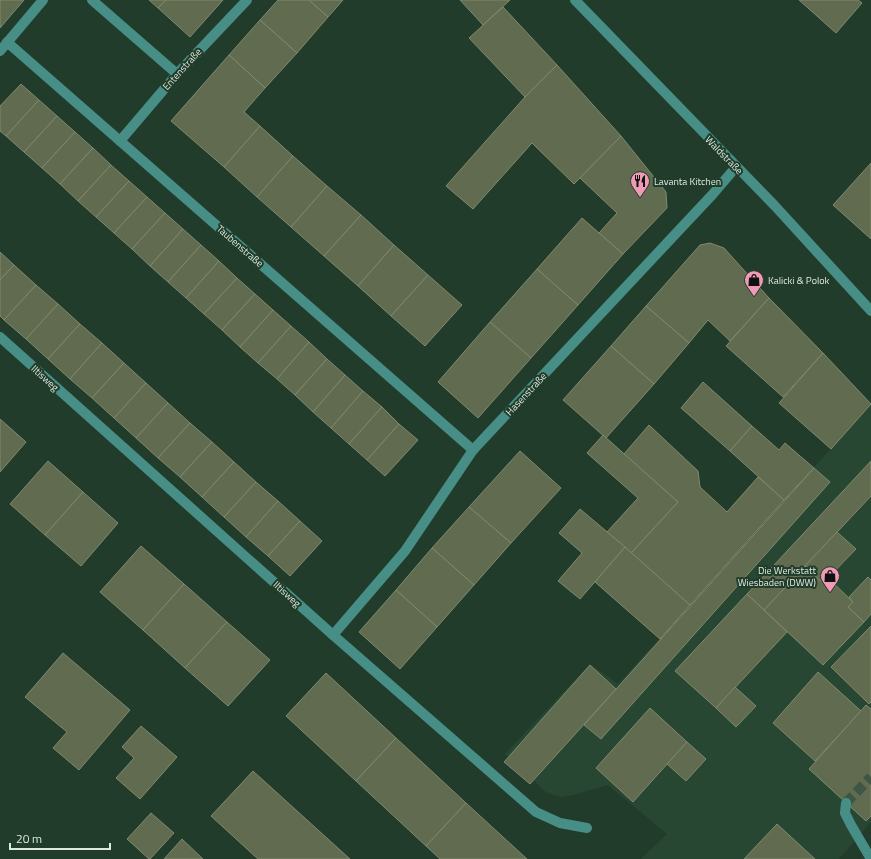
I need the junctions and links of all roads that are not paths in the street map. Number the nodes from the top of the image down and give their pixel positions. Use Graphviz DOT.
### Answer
graph roads {
  1 [pos="43,0"];
  2 [pos="92,0"];
  3 [pos="247,0"];
  4 [pos="575,0"];
  5 [pos="8,42"];
  6 [pos="0,51"];
  7 [pos="177,74"];
  8 [pos="120,141"];
  9 [pos="736,167"];
  10 [pos="871,312"];
  11 [pos="0,338"];
  12 [pos="473,450"];
  13 [pos="333,635"];
  14 [pos="846,803"];
  15 [pos="587,828"];
  16 [pos="871,859"];
  1 -- 5 [label="street"];
  2 -- 7 [label="street"];
  3 -- 7 [label="street, Entenstraße"];
  4 -- 9 [label="street, Waldstraße"];
  5 -- 6 [label="street"];
  5 -- 8 [label="street, Taubenstraße"];
  7 -- 8 [label="street, Entenstraße"];
  8 -- 12 [label="street, Taubenstraße"];
  9 -- 10 [label="street, Waldstraße"];
  9 -- 12 [label="street, Hasenstraße"];
  11 -- 13 [label="street, Iltisweg"];
  12 -- 13 [label="street, Hasenstraße"];
  13 -- 15 [label="street, Iltisweg"];
  14 -- 16 [label="street"];
}
